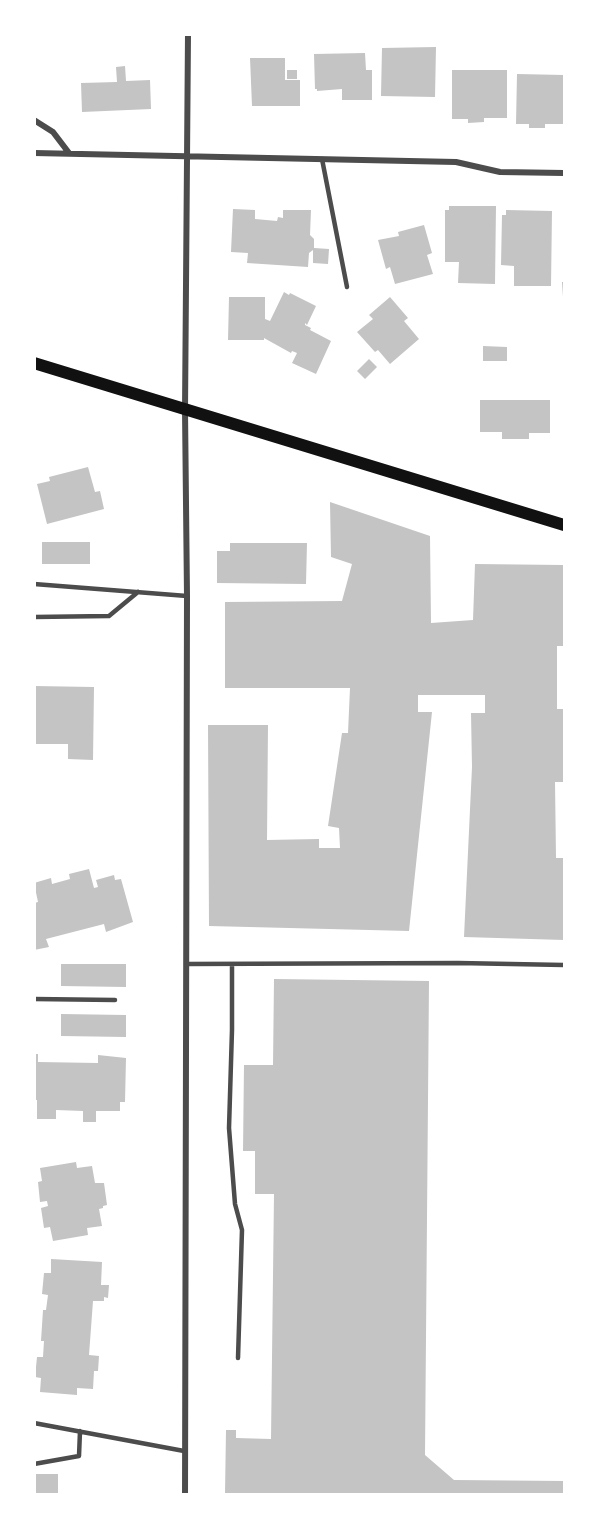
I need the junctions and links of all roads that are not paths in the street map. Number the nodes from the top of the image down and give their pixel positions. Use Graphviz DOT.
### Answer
graph roads {
  1 [pos="188,34"];
  2 [pos="34,120"];
  3 [pos="34,153"];
  4 [pos="69,153"];
  5 [pos="187,156"];
  6 [pos="322,159"];
  7 [pos="564,173"];
  8 [pos="347,287"];
  9 [pos="34,363"];
  10 [pos="185,410"];
  11 [pos="564,525"];
  12 [pos="34,584"];
  13 [pos="138,591"];
  14 [pos="187,596"];
  15 [pos="34,617"];
  16 [pos="186,964"];
  17 [pos="232,964"];
  18 [pos="564,965"];
  19 [pos="34,999"];
  20 [pos="115,1000"];
  21 [pos="238,1359"];
  22 [pos="34,1423"];
  23 [pos="80,1431"];
  24 [pos="184,1451"];
  25 [pos="34,1464"];
  26 [pos="185,1494"];
  1 -- 5 [label="street"];
  2 -- 4 [label="street"];
  3 -- 4 [label="street"];
  4 -- 5 [label="street"];
  5 -- 6 [label="street"];
  5 -- 10 [label="street"];
  6 -- 7 [label="street"];
  6 -- 8 [label="lane"];
  9 -- 10 [label="main road"];
  10 -- 11 [label="main road"];
  10 -- 14 [label="street"];
  12 -- 13 [label="lane"];
  13 -- 14 [label="lane"];
  13 -- 15 [label="lane"];
  14 -- 16 [label="street"];
  16 -- 17 [label="lane"];
  16 -- 24 [label="street"];
  17 -- 18 [label="lane"];
  17 -- 21 [label="lane"];
  19 -- 20 [label="lane"];
  22 -- 23 [label="lane"];
  23 -- 24 [label="lane"];
  23 -- 25 [label="lane"];
  24 -- 26 [label="street"];
}
